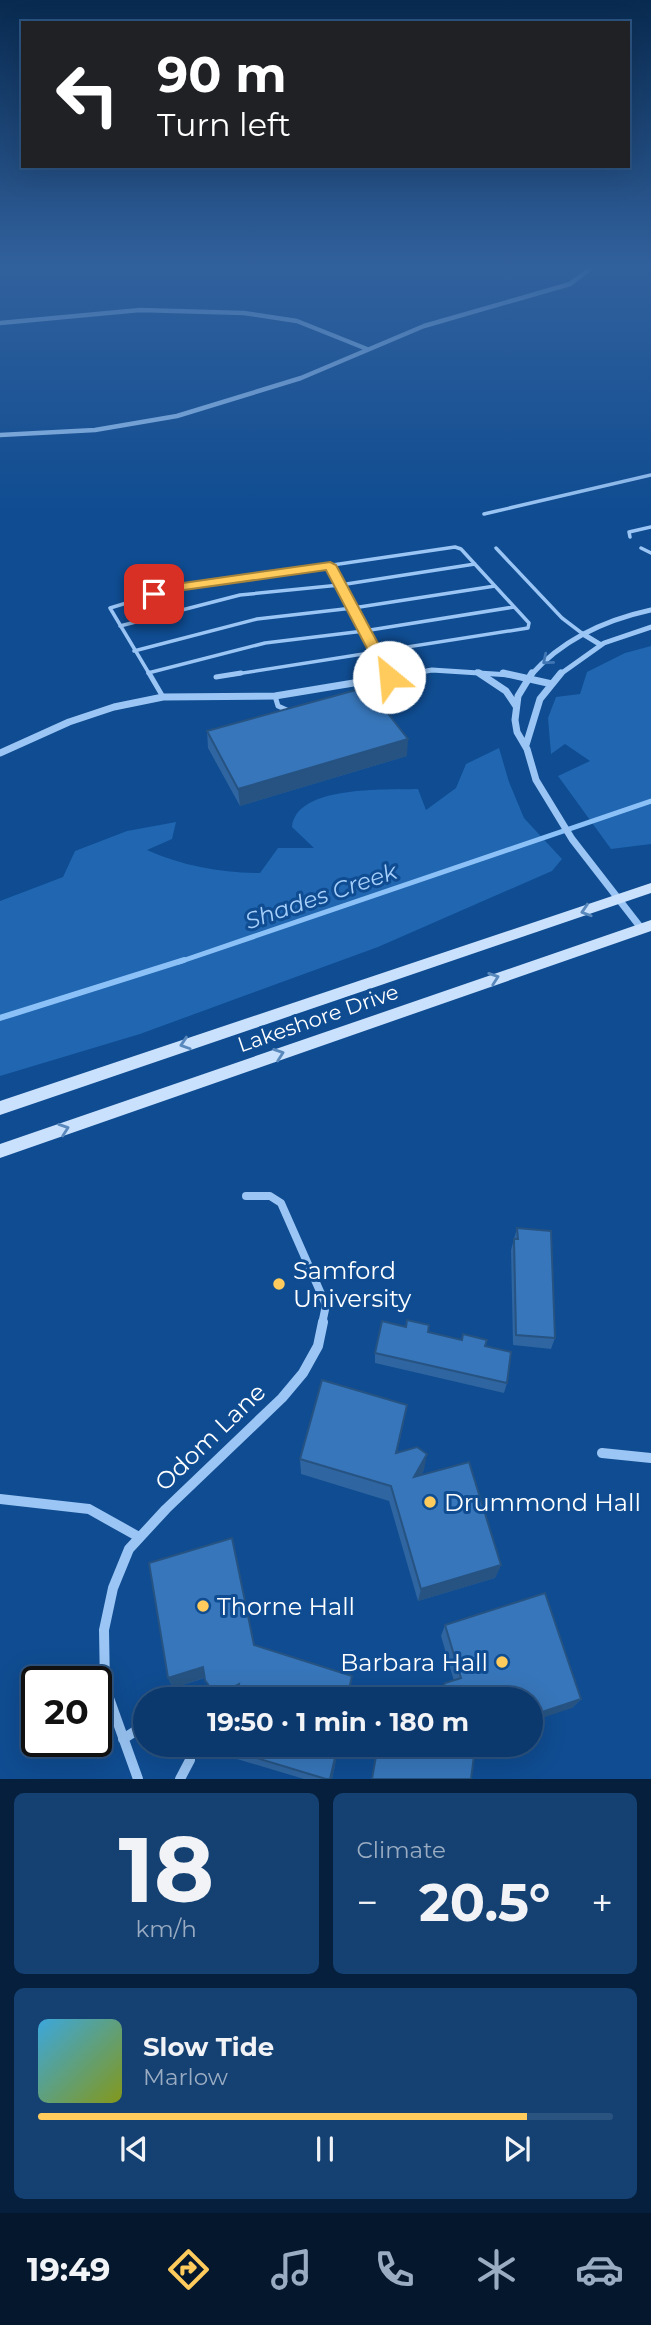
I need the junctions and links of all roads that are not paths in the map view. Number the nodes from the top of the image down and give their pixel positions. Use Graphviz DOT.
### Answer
graph roads {
  1 [pos="367,349"];
  2 [pos="0,435"];
  3 [pos="651,475"];
  4 [pos="484,514"];
  5 [pos="651,527"];
  6 [pos="630,537"];
  7 [pos="496,548"];
  8 [pos="641,548"];
  9 [pos="651,553"];
  10 [pos="330,565"];
  11 [pos="475,565"];
  12 [pos="340,585"];
  13 [pos="495,586"];
  14 [pos="514,607"];
  15 [pos="353,608"];
  16 [pos="651,610"];
  17 [pos="120,626"];
  18 [pos="651,627"];
  19 [pos="364,631"];
  20 [pos="583,634"];
  21 [pos="601,645"];
  22 [pos="134,651"];
  23 [pos="376,652"];
  24 [pos="473,670"];
  25 [pos="148,673"];
  26 [pos="216,677"];
  27 [pos="389,677"];
  28 [pos="529,677"];
  29 [pos="552,684"];
  30 [pos="275,696"];
  31 [pos="163,697"];
  32 [pos="516,706"];
  33 [pos="295,712"];
  34 [pos="526,745"];
  35 [pos="0,753"];
  36 [pos="651,888"];
  37 [pos="620,899"];
  38 [pos="646,926"];
  39 [pos="0,1108"];
  40 [pos="0,1151"];
  41 [pos="246,1196"];
  42 [pos="601,1453"];
  43 [pos="651,1458"];
  44 [pos="0,1499"];
  45 [pos="139,1537"];
  46 [pos="133,1733"];
  47 [pos="123,1739"];
  48 [pos="190,1757"];
  49 [pos="138,1779"];
  50 [pos="180,1779"];
  1 -- 2 [label="street"];
  3 -- 4 [label="lane"];
  5 -- 6 [label="lane"];
  7 -- 20 [label="lane"];
  8 -- 9 [label="lane"];
  10 -- 11 [label="lane"];
  10 -- 12 [label="lane"];
  10 -- 17 [label="lane"];
  11 -- 12 [label="lane"];
  11 -- 13 [label="lane"];
  12 -- 15 [label="lane"];
  12 -- 17 [label="lane"];
  13 -- 14 [label="lane"];
  13 -- 15 [label="lane"];
  14 -- 19 [label="lane"];
  14 -- 23 [label="lane"];
  15 -- 19 [label="lane"];
  15 -- 22 [label="lane"];
  16 -- 20 [label="street"];
  17 -- 22 [label="lane"];
  18 -- 21 [label="street"];
  19 -- 23 [label="lane"];
  19 -- 25 [label="lane"];
  20 -- 21 [label="street"];
  20 -- 28 [label="street, one-way"];
  21 -- 29 [label="street"];
  22 -- 25 [label="lane"];
  23 -- 26 [label="lane"];
  23 -- 27 [label="lane"];
  24 -- 27 [label="street"];
  24 -- 28 [label="street"];
  24 -- 32 [label="street"];
  25 -- 31 [label="lane"];
  27 -- 30 [label="street"];
  28 -- 29 [label="street"];
  28 -- 32 [label="street"];
  29 -- 34 [label="street"];
  30 -- 31 [label="street"];
  30 -- 33 [label="lane"];
  31 -- 35 [label="street"];
  32 -- 34 [label="street"];
  34 -- 37 [label="street"];
  36 -- 37 [label="main road, Lakeshore Drive"];
  37 -- 38 [label="street"];
  37 -- 39 [label="main road, Lakeshore Drive, one-way"];
  40 -- 38 [label="main road, Lakeshore Drive, one-way"];
  41 -- 45 [label="street, Odom Lane"];
  42 -- 43 [label="street"];
  44 -- 45 [label="street"];
  45 -- 47 [label="street, Odom Lane"];
  46 -- 47 [label="street"];
  47 -- 49 [label="street, Odom Lane"];
  48 -- 50 [label="street"];
}
